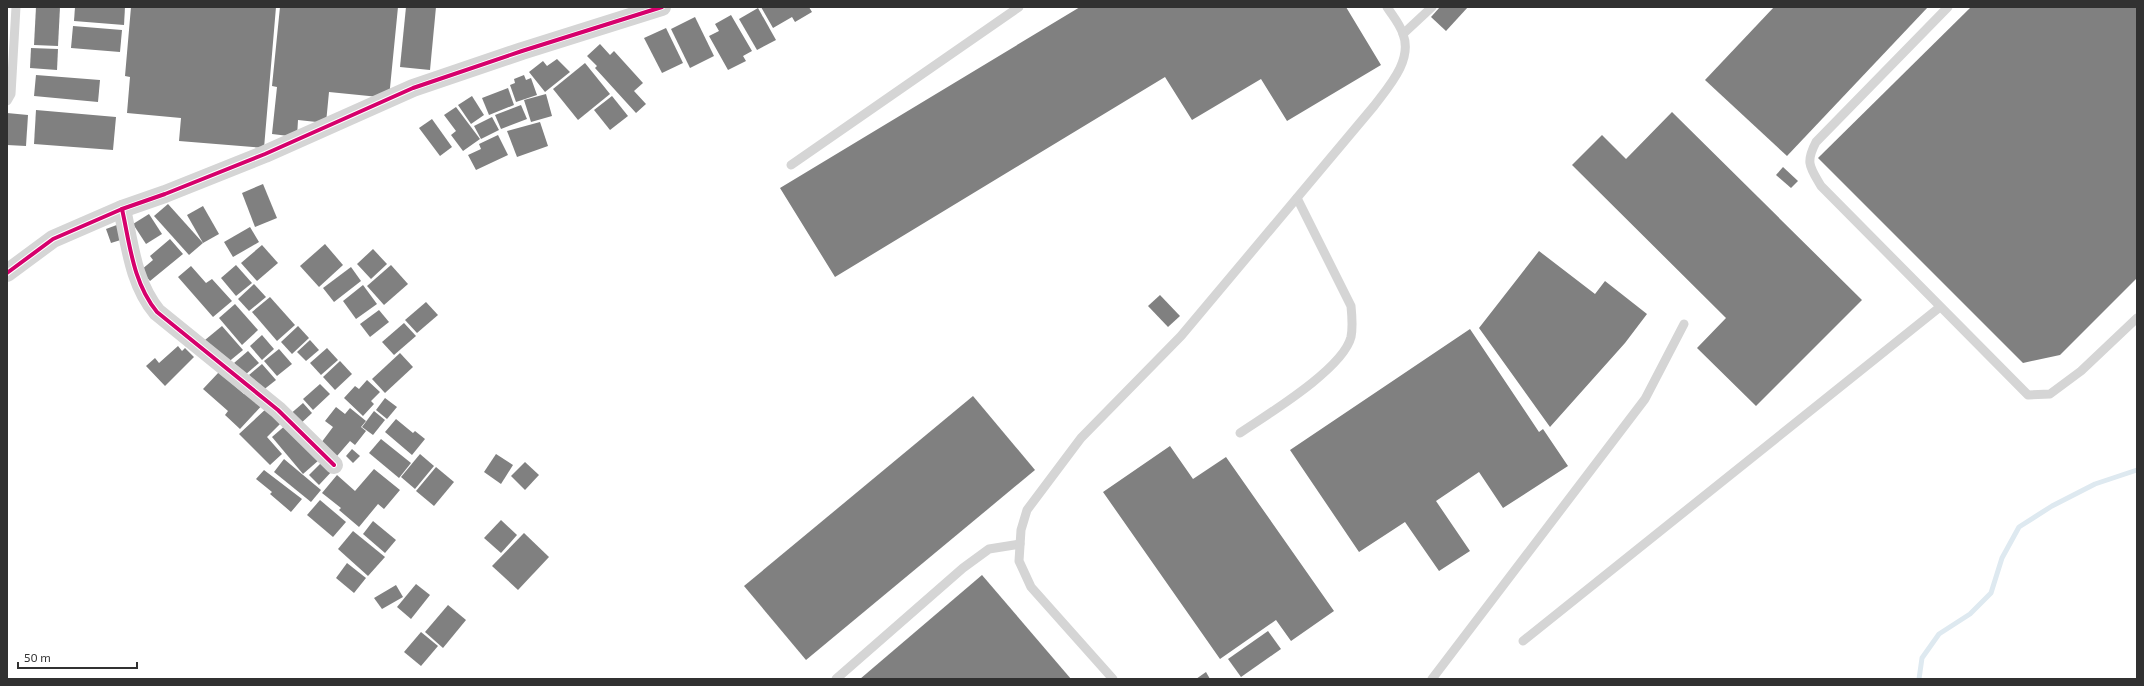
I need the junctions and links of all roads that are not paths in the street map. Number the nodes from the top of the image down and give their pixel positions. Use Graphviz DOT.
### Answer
graph roads {
  1 [pos="16,7"];
  2 [pos="662,7"];
  3 [pos="1019,7"];
  4 [pos="1387,7"];
  5 [pos="1432,7"];
  6 [pos="1948,7"];
  7 [pos="1403,34"];
  8 [pos="7,101"];
  9 [pos="791,165"];
  10 [pos="1297,198"];
  11 [pos="122,209"];
  12 [pos="7,273"];
  13 [pos="1940,307"];
  14 [pos="2137,318"];
  15 [pos="1684,324"];
  16 [pos="1240,433"];
  17 [pos="334,465"];
  18 [pos="1020,544"];
  19 [pos="1523,641"];
  20 [pos="836,679"];
  21 [pos="1112,679"];
  22 [pos="1432,679"];
  1 -- 8 [label="lane"];
  2 -- 11 [label="street"];
  3 -- 9 [label="lane"];
  4 -- 7 [label="lane"];
  5 -- 7 [label="lane"];
  6 -- 13 [label="lane"];
  7 -- 10 [label="lane"];
  10 -- 16 [label="lane"];
  10 -- 18 [label="lane"];
  11 -- 12 [label="street"];
  11 -- 17 [label="street"];
  13 -- 14 [label="lane"];
  13 -- 19 [label="lane"];
  15 -- 22 [label="lane"];
  18 -- 20 [label="lane"];
  18 -- 21 [label="lane"];
}
